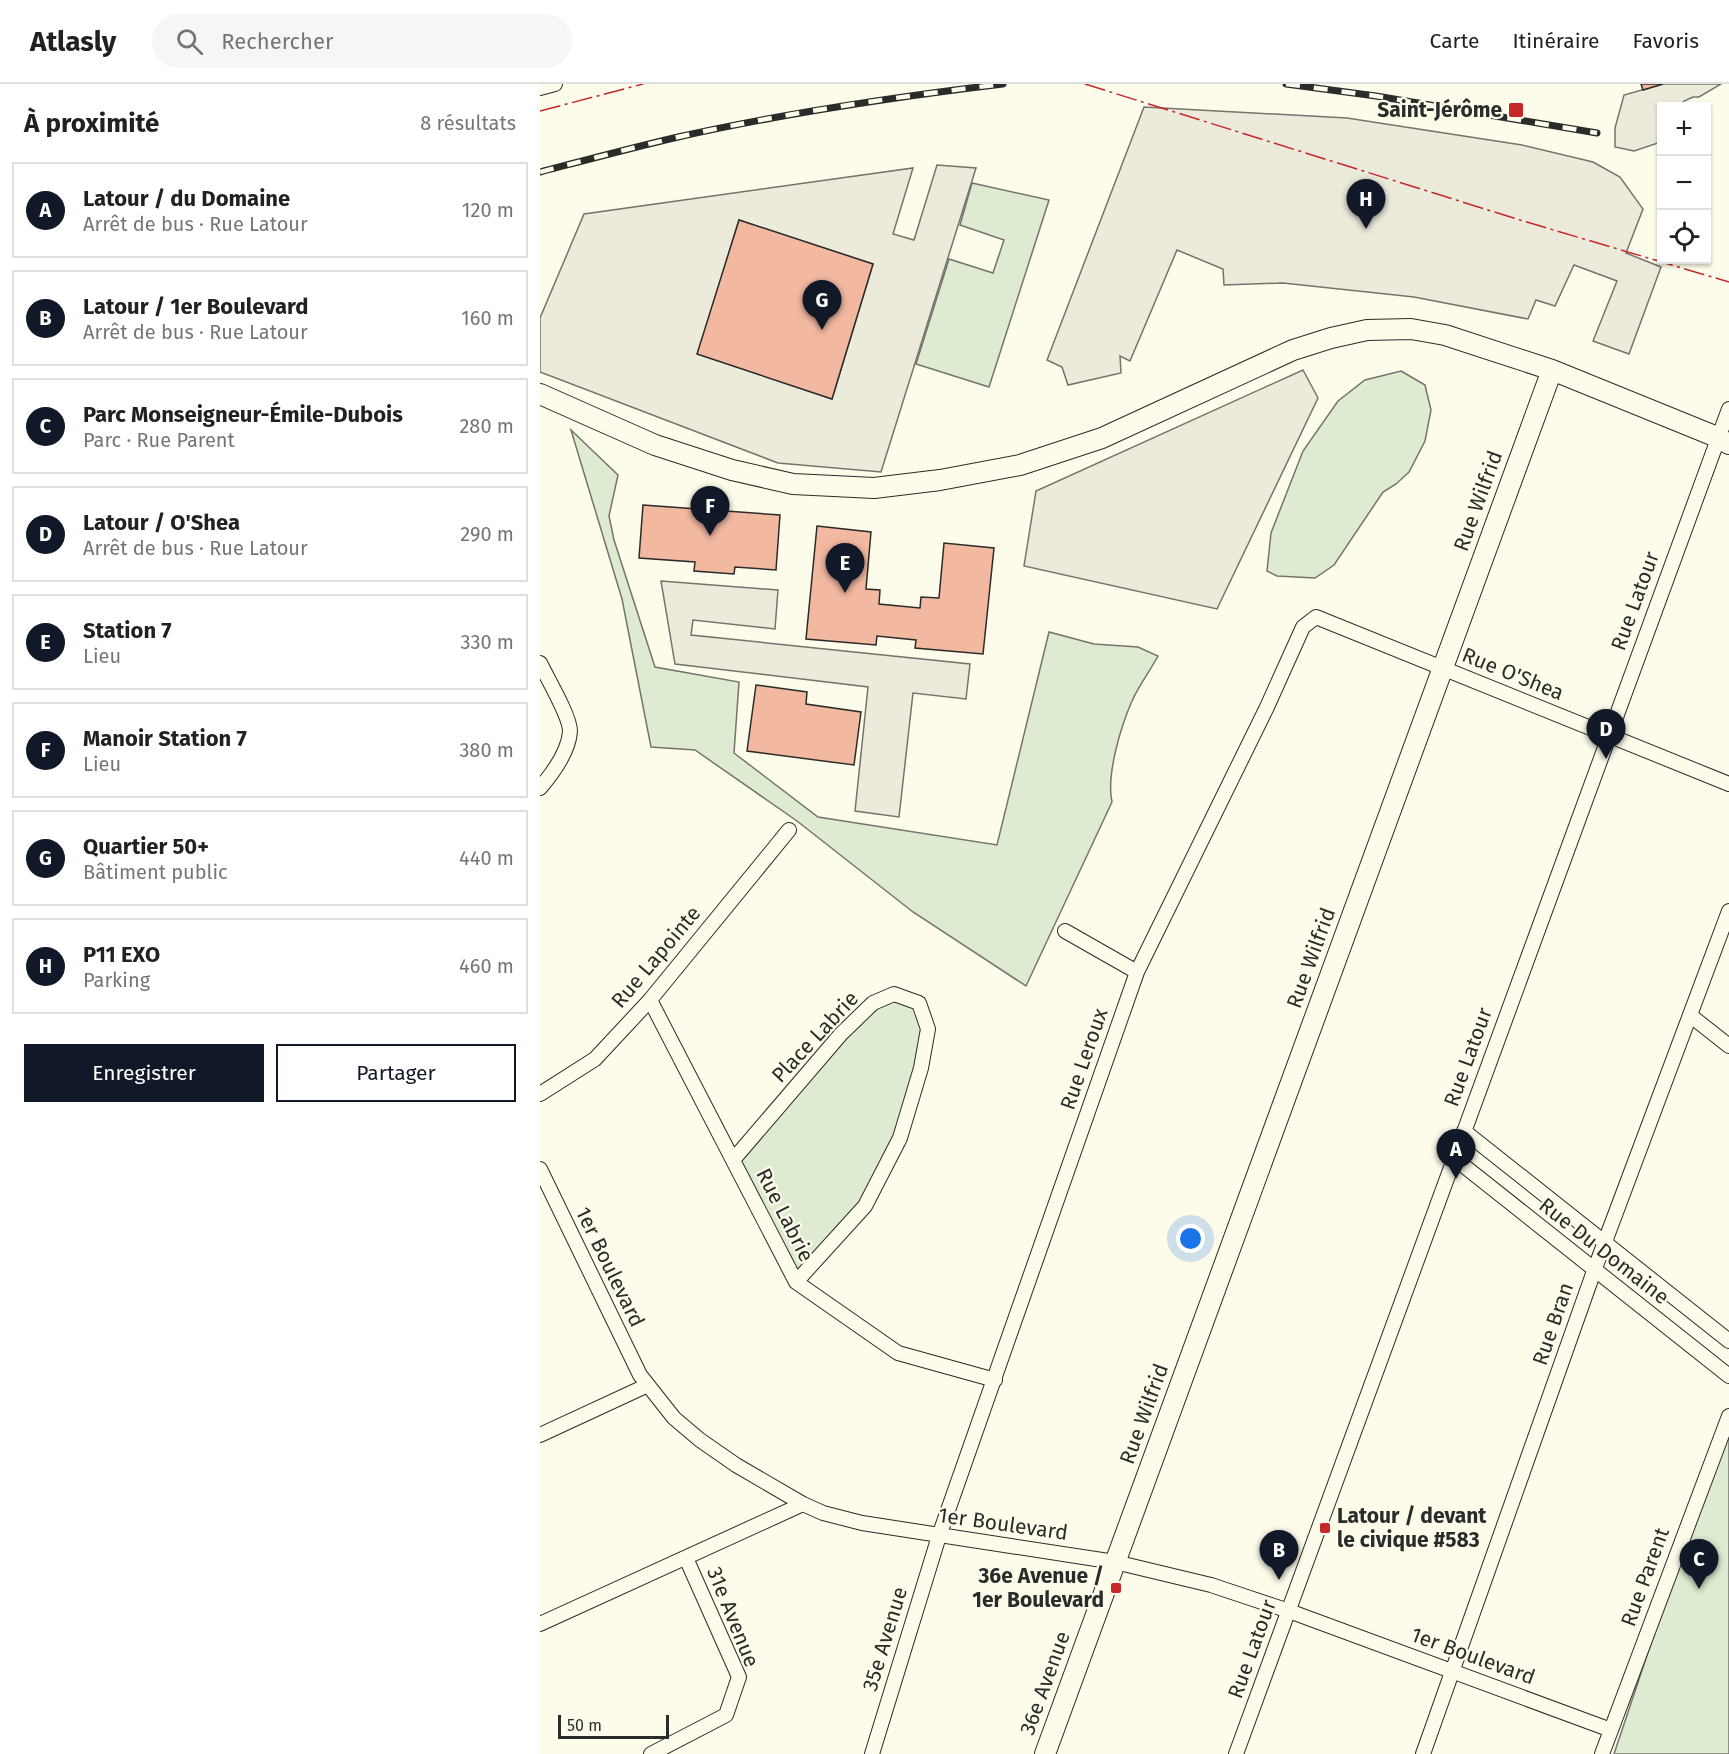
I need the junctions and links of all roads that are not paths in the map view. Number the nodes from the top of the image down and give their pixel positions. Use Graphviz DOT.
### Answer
graph roads {
  1 [pos="555,84"];
  2 [pos="540,88"];
  3 [pos="1552,370"];
  4 [pos="540,394"];
  5 [pos="1729,409"];
  6 [pos="1723,440"];
  7 [pos="1316,617"];
  8 [pos="540,663"];
  9 [pos="1443,668"];
  10 [pos="1608,735"];
  11 [pos="1729,784"];
  12 [pos="540,789"];
  13 [pos="789,830"];
  14 [pos="1729,911"];
  15 [pos="1065,931"];
  16 [pos="1137,972"];
  17 [pos="650,1000"];
  18 [pos="1691,1016"];
  19 [pos="1729,1046"];
  20 [pos="540,1094"];
  21 [pos="1464,1131"];
  22 [pos="1454,1158"];
  23 [pos="733,1160"];
  24 [pos="540,1169"];
  25 [pos="1604,1244"];
  26 [pos="1594,1271"];
  27 [pos="796,1282"];
  28 [pos="1729,1341"];
  29 [pos="1729,1376"];
  30 [pos="994,1380"];
  31 [pos="648,1385"];
  32 [pos="1729,1416"];
  33 [pos="540,1435"];
  34 [pos="803,1504"];
  35 [pos="939,1536"];
  36 [pos="686,1558"];
  37 [pos="1116,1562"];
  38 [pos="1288,1611"];
  39 [pos="540,1624"];
  40 [pos="1453,1671"];
  41 [pos="1611,1730"];
  42 [pos="651,1754"];
  43 [pos="872,1754"];
  44 [pos="1045,1754"];
  45 [pos="1236,1754"];
  46 [pos="1423,1754"];
  47 [pos="1602,1754"];
  1 -- 2 [label="street"];
  3 -- 4 [label="street"];
  3 -- 6 [label="street"];
  3 -- 9 [label="street, Rue Wilfrid"];
  5 -- 6 [label="street, Rue Latour"];
  6 -- 10 [label="street, Rue Latour"];
  7 -- 9 [label="street, Rue O'Shea"];
  7 -- 16 [label="street, Rue Leroux"];
  8 -- 12 [label="street"];
  9 -- 10 [label="street, Rue O'Shea"];
  9 -- 37 [label="street, Rue Wilfrid"];
  10 -- 11 [label="street, Rue O'Shea"];
  10 -- 21 [label="street, Rue Latour"];
  13 -- 17 [label="street, Rue Lapointe"];
  14 -- 18 [label="street, Rue Bran"];
  15 -- 16 [label="street"];
  16 -- 30 [label="street, Rue Leroux"];
  17 -- 20 [label="street, Rue Lapointe"];
  17 -- 23 [label="street, Rue Labrie"];
  18 -- 19 [label="street"];
  18 -- 25 [label="street, Rue Bran"];
  21 -- 22 [label="street, Rue Latour"];
  21 -- 25 [label="street, Rue Du Domaine"];
  22 -- 26 [label="street, Rue Du Domaine"];
  22 -- 38 [label="street, Rue Latour"];
  23 -- 27 [label="street, Rue Labrie"];
  23 -- 27 [label="street, Place Labrie"];
  24 -- 31 [label="street, 1er Boulevard"];
  25 -- 26 [label="street, Rue Bran"];
  25 -- 28 [label="street, Rue Du Domaine"];
  26 -- 29 [label="street, Rue Du Domaine"];
  26 -- 40 [label="street, Rue Bran"];
  27 -- 30 [label="street, Rue Labrie"];
  30 -- 35 [label="street, Rue Leroux"];
  31 -- 33 [label="street"];
  31 -- 34 [label="street, 1er Boulevard"];
  32 -- 41 [label="street, Rue Parent"];
  34 -- 35 [label="street, 1er Boulevard"];
  34 -- 36 [label="street, 31e Avenue"];
  35 -- 37 [label="street, 1er Boulevard"];
  35 -- 43 [label="street, 35e Avenue"];
  36 -- 39 [label="street, 31e Avenue"];
  36 -- 42 [label="street, 31e Avenue"];
  37 -- 38 [label="street, 1er Boulevard"];
  37 -- 44 [label="street, 36e Avenue"];
  38 -- 40 [label="street, 1er Boulevard"];
  38 -- 45 [label="street, Rue Latour"];
  40 -- 41 [label="street, 1er Boulevard"];
  40 -- 46 [label="street, Rue Bran"];
  41 -- 47 [label="street, Rue Parent"];
}
